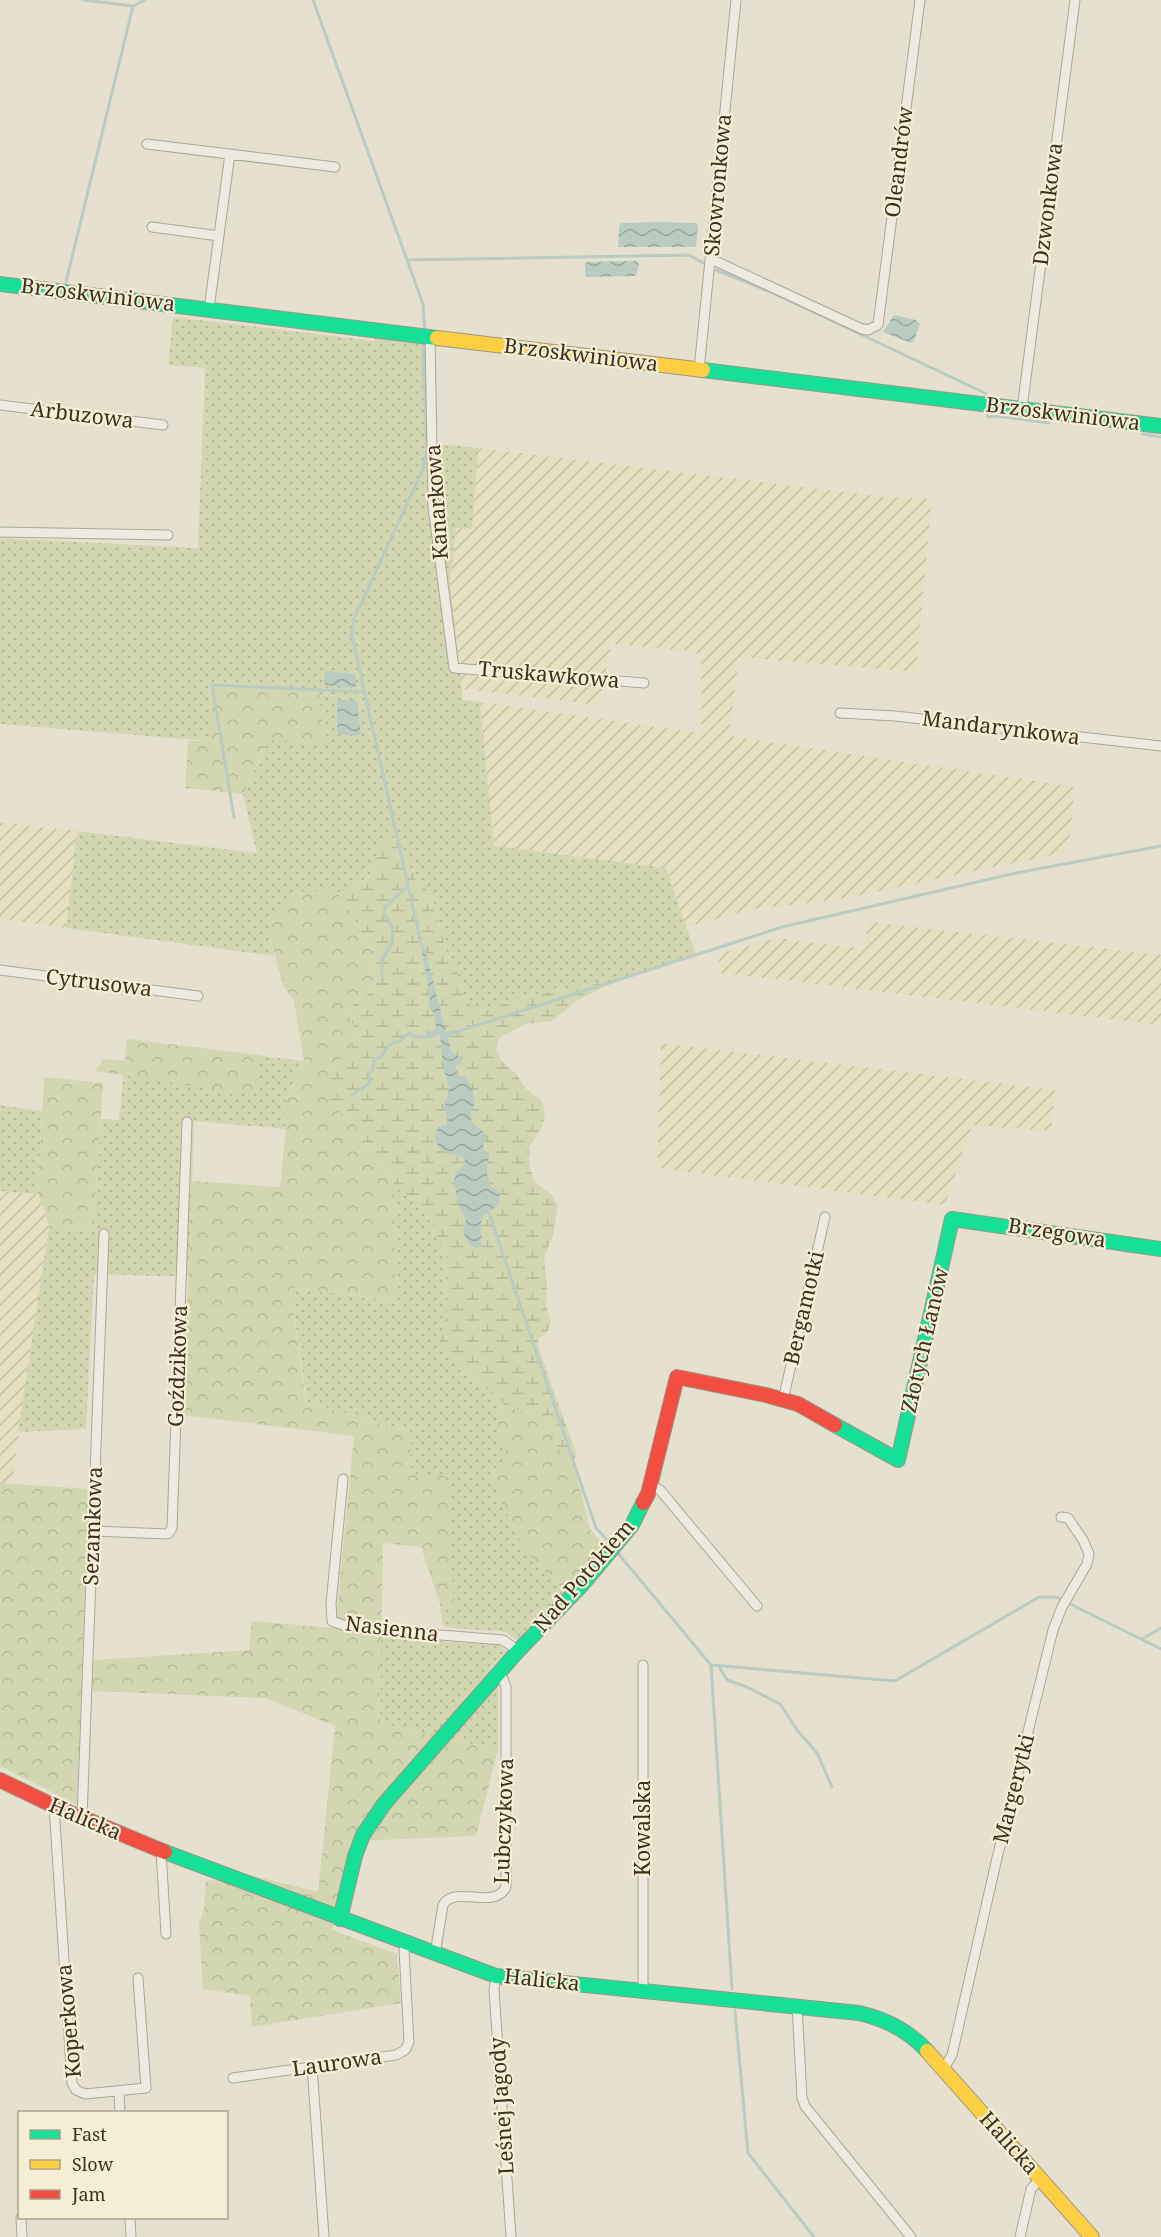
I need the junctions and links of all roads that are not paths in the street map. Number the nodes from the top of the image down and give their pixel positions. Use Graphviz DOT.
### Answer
graph roads {
  1 [pos="736,0"];
  2 [pos="920,0"];
  3 [pos="1075,0"];
  4 [pos="147,144"];
  5 [pos="230,154"];
  6 [pos="334,167"];
  7 [pos="152,227"];
  8 [pos="219,236"];
  9 [pos="711,259"];
  10 [pos="0,284"];
  11 [pos="209,309"];
  12 [pos="430,336"];
  13 [pos="699,370"];
  14 [pos="0,405"];
  15 [pos="1022,409"];
  16 [pos="163,425"];
  17 [pos="1161,426"];
  18 [pos="0,532"];
  19 [pos="168,535"];
  20 [pos="454,668"];
  21 [pos="644,683"];
  22 [pos="840,713"];
  23 [pos="1161,746"];
  24 [pos="0,970"];
  25 [pos="198,996"];
  26 [pos="187,1122"];
  27 [pos="825,1217"];
  28 [pos="952,1219"];
  29 [pos="104,1234"];
  30 [pos="1161,1249"];
  31 [pos="783,1400"];
  32 [pos="898,1460"];
  33 [pos="343,1479"];
  34 [pos="651,1484"];
  35 [pos="1065,1518"];
  36 [pos="92,1531"];
  37 [pos="757,1606"];
  38 [pos="518,1651"];
  39 [pos="643,1665"];
  40 [pos="498,1673"];
  41 [pos="0,1780"];
  42 [pos="54,1806"];
  43 [pos="82,1818"];
  44 [pos="161,1851"];
  45 [pos="340,1919"];
  46 [pos="166,1934"];
  47 [pos="406,1943"];
  48 [pos="435,1954"];
  49 [pos="496,1976"];
  50 [pos="138,1978"];
  51 [pos="643,1990"];
  52 [pos="797,2006"];
  53 [pos="312,2066"];
  54 [pos="944,2070"];
  55 [pos="233,2078"];
  56 [pos="119,2092"];
  57 [pos="120,2111"];
  58 [pos="1044,2182"];
  59 [pos="21,2219"];
  60 [pos="130,2219"];
  61 [pos="22,2237"];
  62 [pos="131,2237"];
  63 [pos="324,2237"];
  64 [pos="511,2237"];
  65 [pos="911,2237"];
  66 [pos="1020,2237"];
  67 [pos="1092,2237"];
  1 -- 9 [label="street, Skowronkowa"];
  2 -- 9 [label="street, Oleandrów"];
  3 -- 15 [label="street, Dzwonkowa"];
  4 -- 5 [label="street"];
  5 -- 6 [label="street"];
  5 -- 8 [label="street"];
  7 -- 8 [label="street"];
  8 -- 11 [label="street"];
  9 -- 13 [label="street, Skowronkowa"];
  10 -- 11 [label="street, Brzoskwiniowa"];
  11 -- 12 [label="street, Brzoskwiniowa"];
  12 -- 13 [label="street, Brzoskwiniowa"];
  12 -- 20 [label="street, Kanarkowa"];
  13 -- 15 [label="street, Brzoskwiniowa"];
  14 -- 16 [label="street, Arbuzowa"];
  15 -- 17 [label="street, Brzoskwiniowa"];
  18 -- 19 [label="street"];
  20 -- 21 [label="street, Truskawkowa"];
  22 -- 23 [label="street, Mandarynkowa"];
  24 -- 25 [label="street, Cytrusowa"];
  26 -- 36 [label="street, Goździkowa"];
  27 -- 31 [label="street, Bergamotki"];
  28 -- 30 [label="street, Brzegowa"];
  28 -- 32 [label="street, Złotych Łanów"];
  29 -- 36 [label="street, Sezamkowa"];
  31 -- 32 [label="street, Nad Potokiem"];
  31 -- 34 [label="street, Nad Potokiem"];
  33 -- 38 [label="street, Nasienna"];
  34 -- 37 [label="street"];
  34 -- 38 [label="street, Nad Potokiem"];
  35 -- 54 [label="street, Margerytki"];
  36 -- 43 [label="street, Sezamkowa"];
  38 -- 40 [label="street, Nad Potokiem"];
  39 -- 51 [label="street, Kowalska"];
  40 -- 45 [label="street, Nad Potokiem"];
  40 -- 48 [label="street, Lubczykowa"];
  41 -- 42 [label="street, Halicka"];
  42 -- 43 [label="street, Halicka"];
  42 -- 56 [label="street, Koperkowa"];
  43 -- 44 [label="street, Halicka"];
  44 -- 45 [label="street, Halicka"];
  44 -- 46 [label="street"];
  45 -- 47 [label="street, Halicka"];
  47 -- 48 [label="street, Halicka"];
  47 -- 53 [label="street, Laurowa"];
  48 -- 49 [label="street, Halicka"];
  49 -- 51 [label="street, Halicka"];
  49 -- 64 [label="street, Leśnej Jagody"];
  50 -- 56 [label="street, Koperkowa"];
  51 -- 52 [label="street, Halicka"];
  52 -- 54 [label="street, Halicka"];
  52 -- 65 [label="street"];
  53 -- 55 [label="street, Laurowa"];
  53 -- 63 [label="street"];
  54 -- 58 [label="street, Halicka"];
  56 -- 57 [label="street"];
  58 -- 66 [label="street"];
  58 -- 67 [label="street, Halicka"];
  59 -- 61 [label="street"];
  60 -- 62 [label="street"];
}
